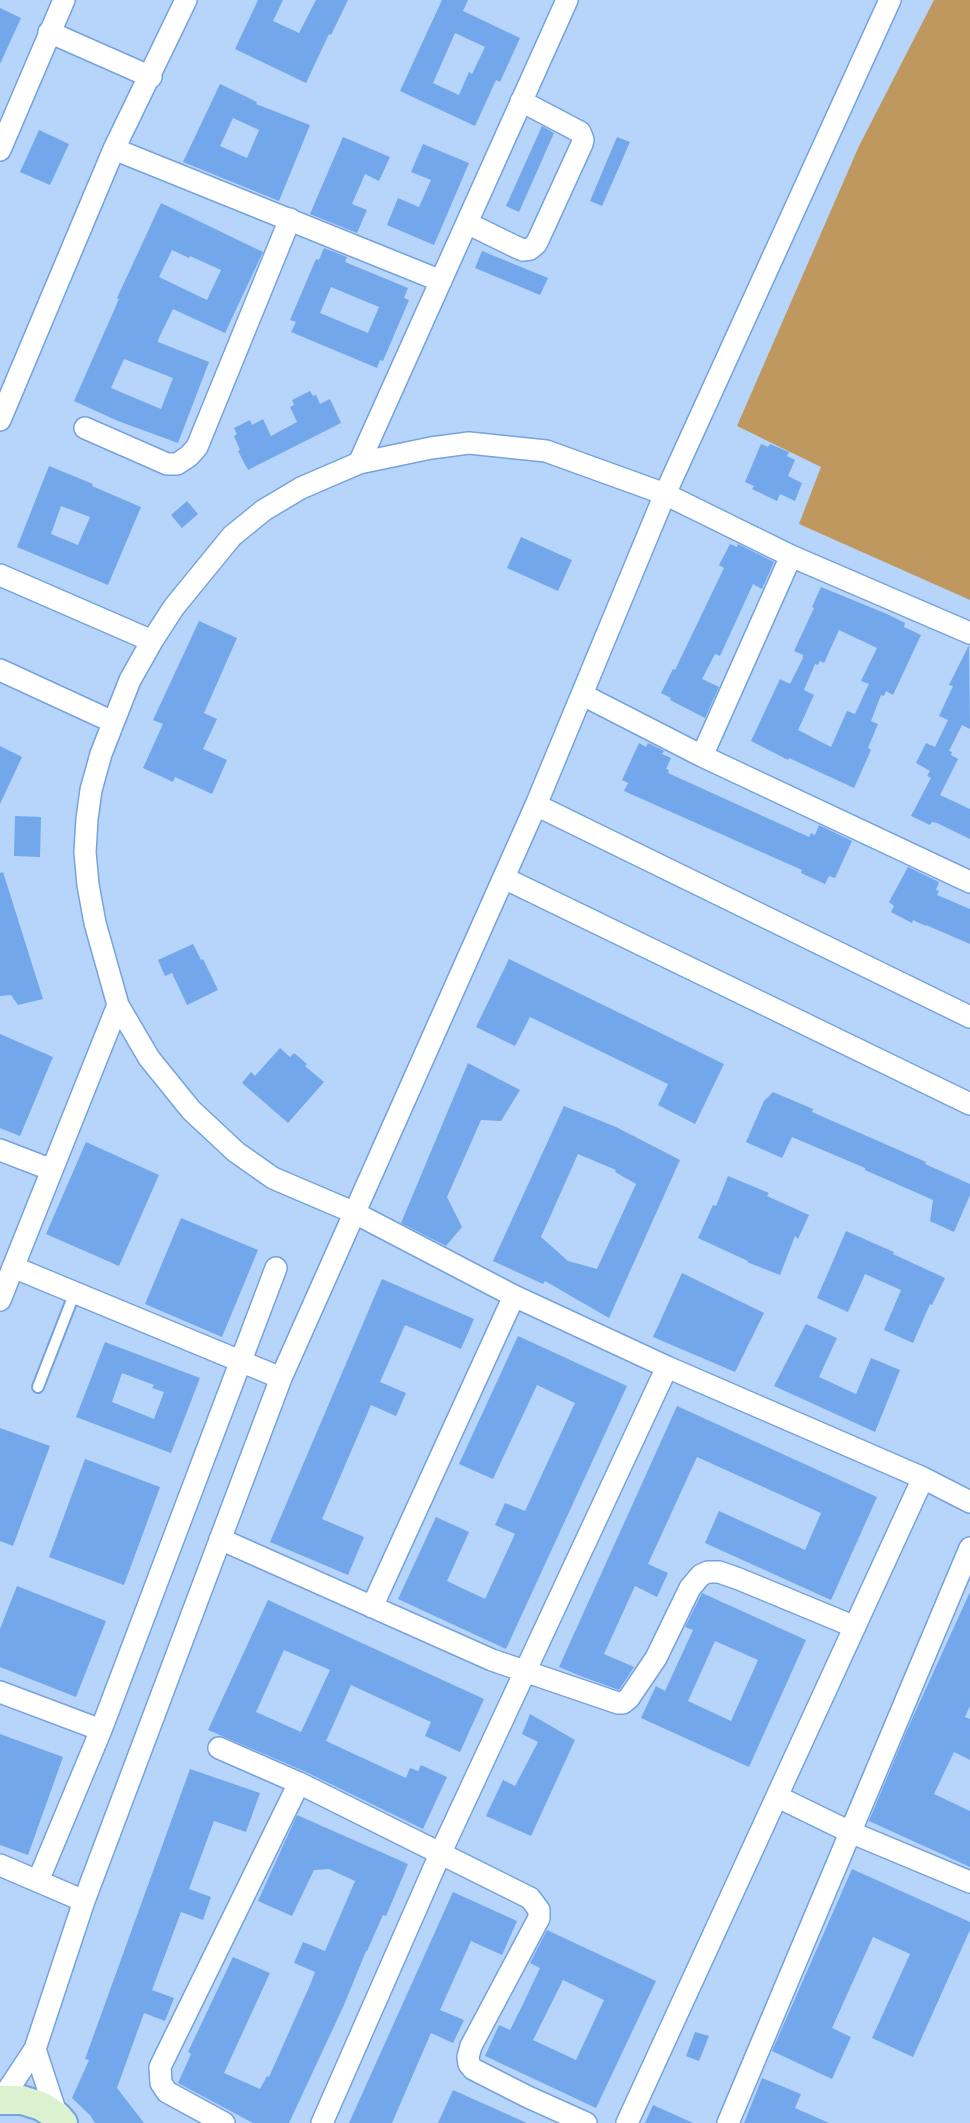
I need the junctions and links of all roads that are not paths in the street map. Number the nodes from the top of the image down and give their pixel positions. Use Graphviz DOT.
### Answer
graph roads {
  1 [pos="64,0"];
  2 [pos="186,0"];
  3 [pos="567,0"];
  4 [pos="890,0"];
  5 [pos="49,32"];
  6 [pos="151,77"];
  7 [pos="521,101"];
  8 [pos="114,149"];
  9 [pos="0,150"];
  10 [pos="290,219"];
  11 [pos="467,223"];
  12 [pos="441,281"];
  13 [pos="0,420"];
  14 [pos="85,428"];
  15 [pos="358,463"];
  16 [pos="665,494"];
  17 [pos="791,556"];
  18 [pos="0,575"];
  19 [pos="970,633"];
  20 [pos="152,641"];
  21 [pos="0,670"];
  22 [pos="583,695"];
  23 [pos="113,722"];
  24 [pos="702,756"];
  25 [pos="536,805"];
  26 [pos="504,878"];
  27 [pos="970,882"];
  28 [pos="118,1005"];
  29 [pos="970,1017"];
  30 [pos="970,1104"];
  31 [pos="0,1150"];
  32 [pos="52,1170"];
  33 [pos="355,1213"];
  34 [pos="13,1267"];
  35 [pos="276,1268"];
  36 [pos="75,1293"];
  37 [pos="514,1296"];
  38 [pos="0,1300"];
  39 [pos="242,1361"];
  40 [pos="667,1367"];
  41 [pos="281,1378"];
  42 [pos="39,1387"];
  43 [pos="923,1478"];
  44 [pos="970,1502"];
  45 [pos="220,1539"];
  46 [pos="970,1548"];
  47 [pos="372,1607"];
  48 [pos="855,1627"];
  49 [pos="527,1670"];
  50 [pos="0,1692"];
  51 [pos="101,1730"];
  52 [pos="219,1748"];
  53 [pos="299,1783"];
  54 [pos="778,1797"];
  55 [pos="850,1832"];
  56 [pos="441,1852"];
  57 [pos="0,1865"];
  58 [pos="38,1881"];
  59 [pos="970,1882"];
  60 [pos="84,1901"];
  61 [pos="35,2049"];
  62 [pos="1,2099"];
  63 [pos="60,2120"];
  64 [pos="224,2123"];
  65 [pos="322,2123"];
  66 [pos="586,2123"];
  67 [pos="627,2123"];
  68 [pos="728,2123"];
  1 -- 5 [label="street"];
  2 -- 6 [label="street"];
  3 -- 7 [label="street"];
  4 -- 16 [label="street"];
  5 -- 6 [label="street"];
  5 -- 9 [label="street"];
  6 -- 8 [label="street"];
  7 -- 11 [label="street"];
  7 -- 11 [label="street"];
  8 -- 10 [label="street"];
  8 -- 13 [label="street"];
  10 -- 12 [label="street"];
  10 -- 14 [label="street"];
  11 -- 12 [label="street"];
  12 -- 15 [label="street"];
  15 -- 16 [label="street"];
  15 -- 20 [label="street"];
  16 -- 17 [label="street"];
  16 -- 22 [label="street"];
  17 -- 19 [label="street"];
  17 -- 24 [label="street"];
  18 -- 20 [label="street"];
  20 -- 23 [label="street"];
  21 -- 23 [label="street"];
  22 -- 24 [label="street"];
  22 -- 25 [label="street"];
  23 -- 28 [label="street"];
  24 -- 27 [label="street"];
  25 -- 26 [label="street"];
  25 -- 29 [label="street"];
  26 -- 30 [label="street"];
  26 -- 33 [label="street"];
  28 -- 32 [label="street"];
  28 -- 33 [label="street"];
  31 -- 32 [label="street"];
  32 -- 34 [label="street"];
  33 -- 37 [label="street"];
  33 -- 41 [label="street"];
  34 -- 36 [label="street"];
  34 -- 38 [label="street"];
  35 -- 39 [label="street"];
  36 -- 39 [label="street"];
  36 -- 42 [label="lane"];
  37 -- 40 [label="street"];
  37 -- 47 [label="street"];
  39 -- 41 [label="street"];
  39 -- 51 [label="street"];
  40 -- 43 [label="street"];
  40 -- 49 [label="street"];
  41 -- 45 [label="street"];
  43 -- 44 [label="street"];
  43 -- 48 [label="street"];
  45 -- 47 [label="street"];
  45 -- 60 [label="street"];
  46 -- 55 [label="street"];
  47 -- 49 [label="street"];
  48 -- 49 [label="street"];
  48 -- 54 [label="street"];
  49 -- 56 [label="street"];
  50 -- 51 [label="street"];
  51 -- 58 [label="street"];
  52 -- 53 [label="street"];
  53 -- 56 [label="street"];
  53 -- 64 [label="street"];
  54 -- 55 [label="street"];
  54 -- 67 [label="street"];
  55 -- 59 [label="street"];
  55 -- 68 [label="street"];
  56 -- 65 [label="street"];
  56 -- 66 [label="street"];
  57 -- 58 [label="street"];
  58 -- 60 [label="street"];
  60 -- 61 [label="street"];
  61 -- 62 [label="street"];
  61 -- 63 [label="street"];
  62 -- 63 [label="main road"];
}
